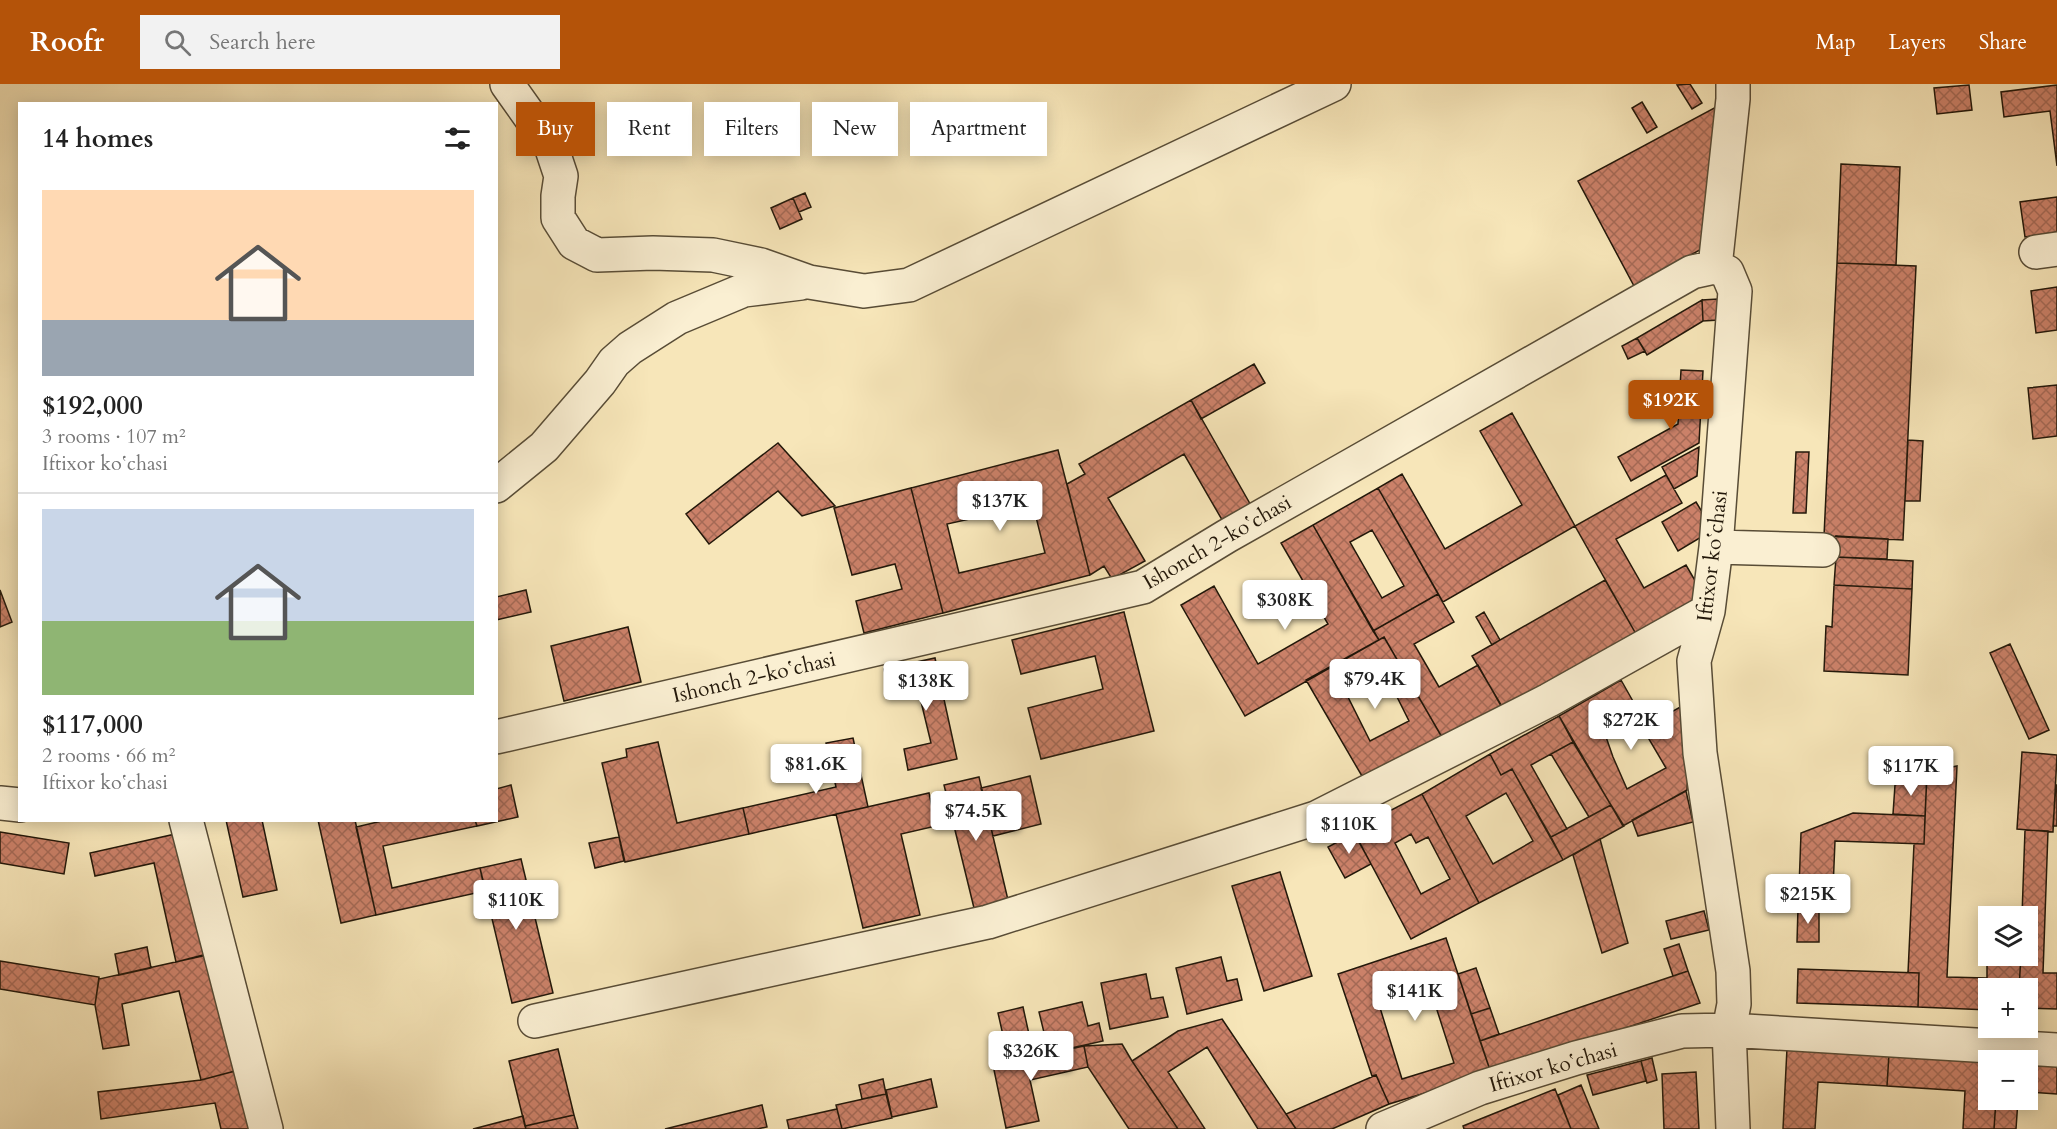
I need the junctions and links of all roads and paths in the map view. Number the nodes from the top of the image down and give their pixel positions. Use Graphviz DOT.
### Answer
graph roads {
  1 [pos="507,84"];
  2 [pos="1335,84"];
  3 [pos="1733,84"];
  4 [pos="1715,267"];
  5 [pos="809,282"];
  6 [pos="498,484"];
  7 [pos="1716,547"];
  8 [pos="1823,550"];
  9 [pos="1708,611"];
  10 [pos="498,736"];
  11 [pos="0,803"];
  12 [pos="18,805"];
  13 [pos="187,822"];
  14 [pos="535,1021"];
  15 [pos="1729,1030"];
  16 [pos="2057,1050"];
  17 [pos="266,1129"];
  18 [pos="1383,1129"];
  19 [pos="1732,1129"];
  1 -- 5 [label="street"];
  2 -- 5 [label="street"];
  3 -- 4 [label="street"];
  4 -- 7 [label="street, Iftixor koʻchasi"];
  4 -- 10 [label="street, Ishonch 2-koʻchasi"];
  5 -- 6 [label="street"];
  7 -- 8 [label="street"];
  7 -- 9 [label="street, Iftixor koʻchasi"];
  9 -- 14 [label="street"];
  9 -- 15 [label="street, Iftixor koʻchasi"];
  11 -- 12 [label="street"];
  13 -- 17 [label="street"];
  15 -- 16 [label="street, Iftixor koʻchasi"];
  15 -- 18 [label="street, Iftixor koʻchasi"];
  15 -- 19 [label="street, Iftixor koʻchasi"];
}
